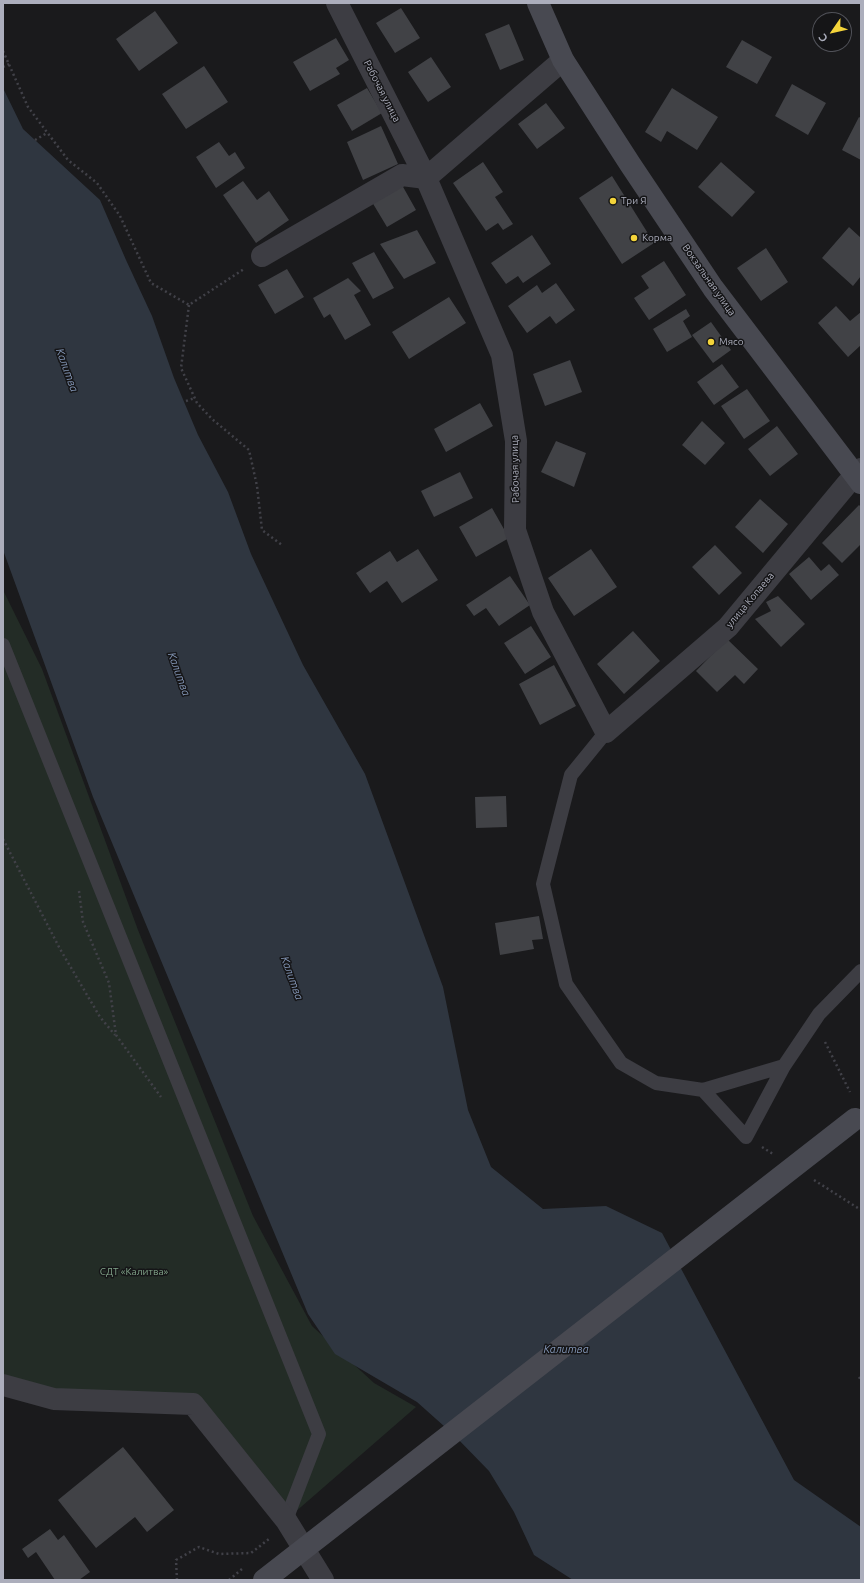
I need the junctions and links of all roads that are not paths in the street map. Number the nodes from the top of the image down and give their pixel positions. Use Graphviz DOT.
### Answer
graph roads {
  1 [pos="337,3"];
  2 [pos="545,7"];
  3 [pos="563,60"];
  4 [pos="426,178"];
  5 [pos="262,256"];
  6 [pos="859,476"];
  7 [pos="3,645"];
  8 [pos="606,732"];
  9 [pos="861,971"];
  10 [pos="784,1066"];
  11 [pos="703,1090"];
  12 [pos="858,1116"];
  13 [pos="3,1385"];
  14 [pos="288,1522"];
  15 [pos="264,1580"];
  16 [pos="323,1580"];
  1 -- 4 [label="street, Рабочая улица"];
  2 -- 3 [label="main road, Вокзальная улица"];
  3 -- 4 [label="street"];
  3 -- 6 [label="main road, Вокзальная улица"];
  4 -- 5 [label="street"];
  4 -- 8 [label="street, Рабочая улица"];
  6 -- 8 [label="street, улица Копаева"];
  7 -- 14 [label="lane"];
  8 -- 11 [label="lane"];
  9 -- 10 [label="lane"];
  10 -- 11 [label="lane"];
  10 -- 11 [label="lane"];
  12 -- 15 [label="main road, bridge"];
  13 -- 14 [label="street"];
  14 -- 16 [label="street"];
}
